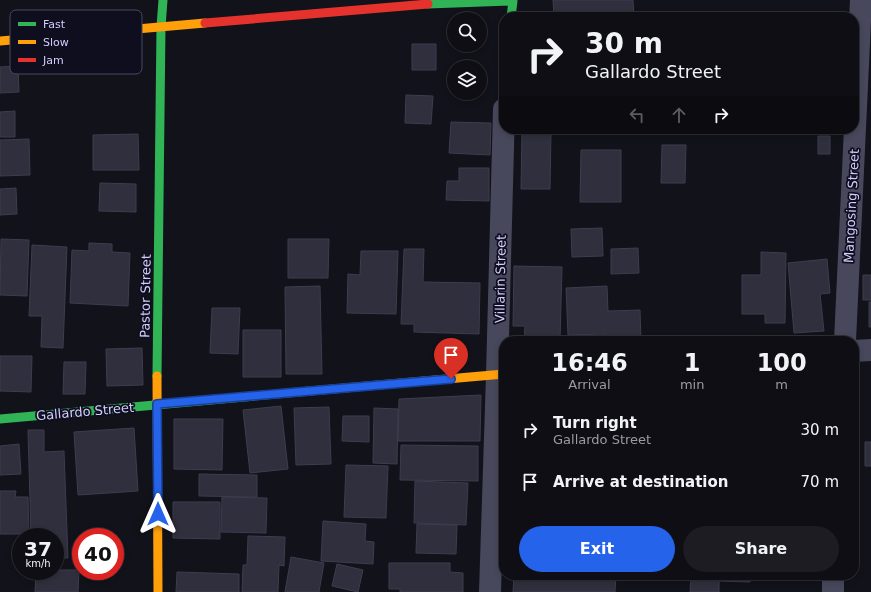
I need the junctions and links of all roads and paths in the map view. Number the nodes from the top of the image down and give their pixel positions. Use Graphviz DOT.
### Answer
graph roads {
  1 [pos="163,0"];
  2 [pos="861,0"];
  3 [pos="513,1"];
  4 [pos="512,12"];
  5 [pos="161,26"];
  6 [pos="142,28"];
  7 [pos="10,40"];
  8 [pos="859,40"];
  9 [pos="0,41"];
  10 [pos="504,134"];
  11 [pos="854,134"];
  12 [pos="501,336"];
  13 [pos="844,336"];
  14 [pos="871,350"];
  15 [pos="859,351"];
  16 [pos="499,375"];
  17 [pos="157,404"];
  18 [pos="499,414"];
  19 [pos="0,419"];
  20 [pos="834,580"];
  21 [pos="158,592"];
  22 [pos="490,592"];
  23 [pos="833,592"];
  1 -- 5 [label="street, Pastor Street"];
  2 -- 8 [label="street, Mangosing Street"];
  3 -- 4 [label="street"];
  3 -- 5 [label="street"];
  5 -- 6 [label="street"];
  5 -- 17 [label="street, Pastor Street"];
  7 -- 9 [label="street"];
  10 -- 12 [label="street, Villarin Street"];
  11 -- 13 [label="street, Mangosing Street"];
  14 -- 15 [label="street"];
  16 -- 17 [label="street, Gallardo Street"];
  17 -- 19 [label="street, Gallardo Street"];
  17 -- 21 [label="street, Pastor Street"];
  18 -- 22 [label="street, Villarin Street"];
  20 -- 23 [label="street"];
}
